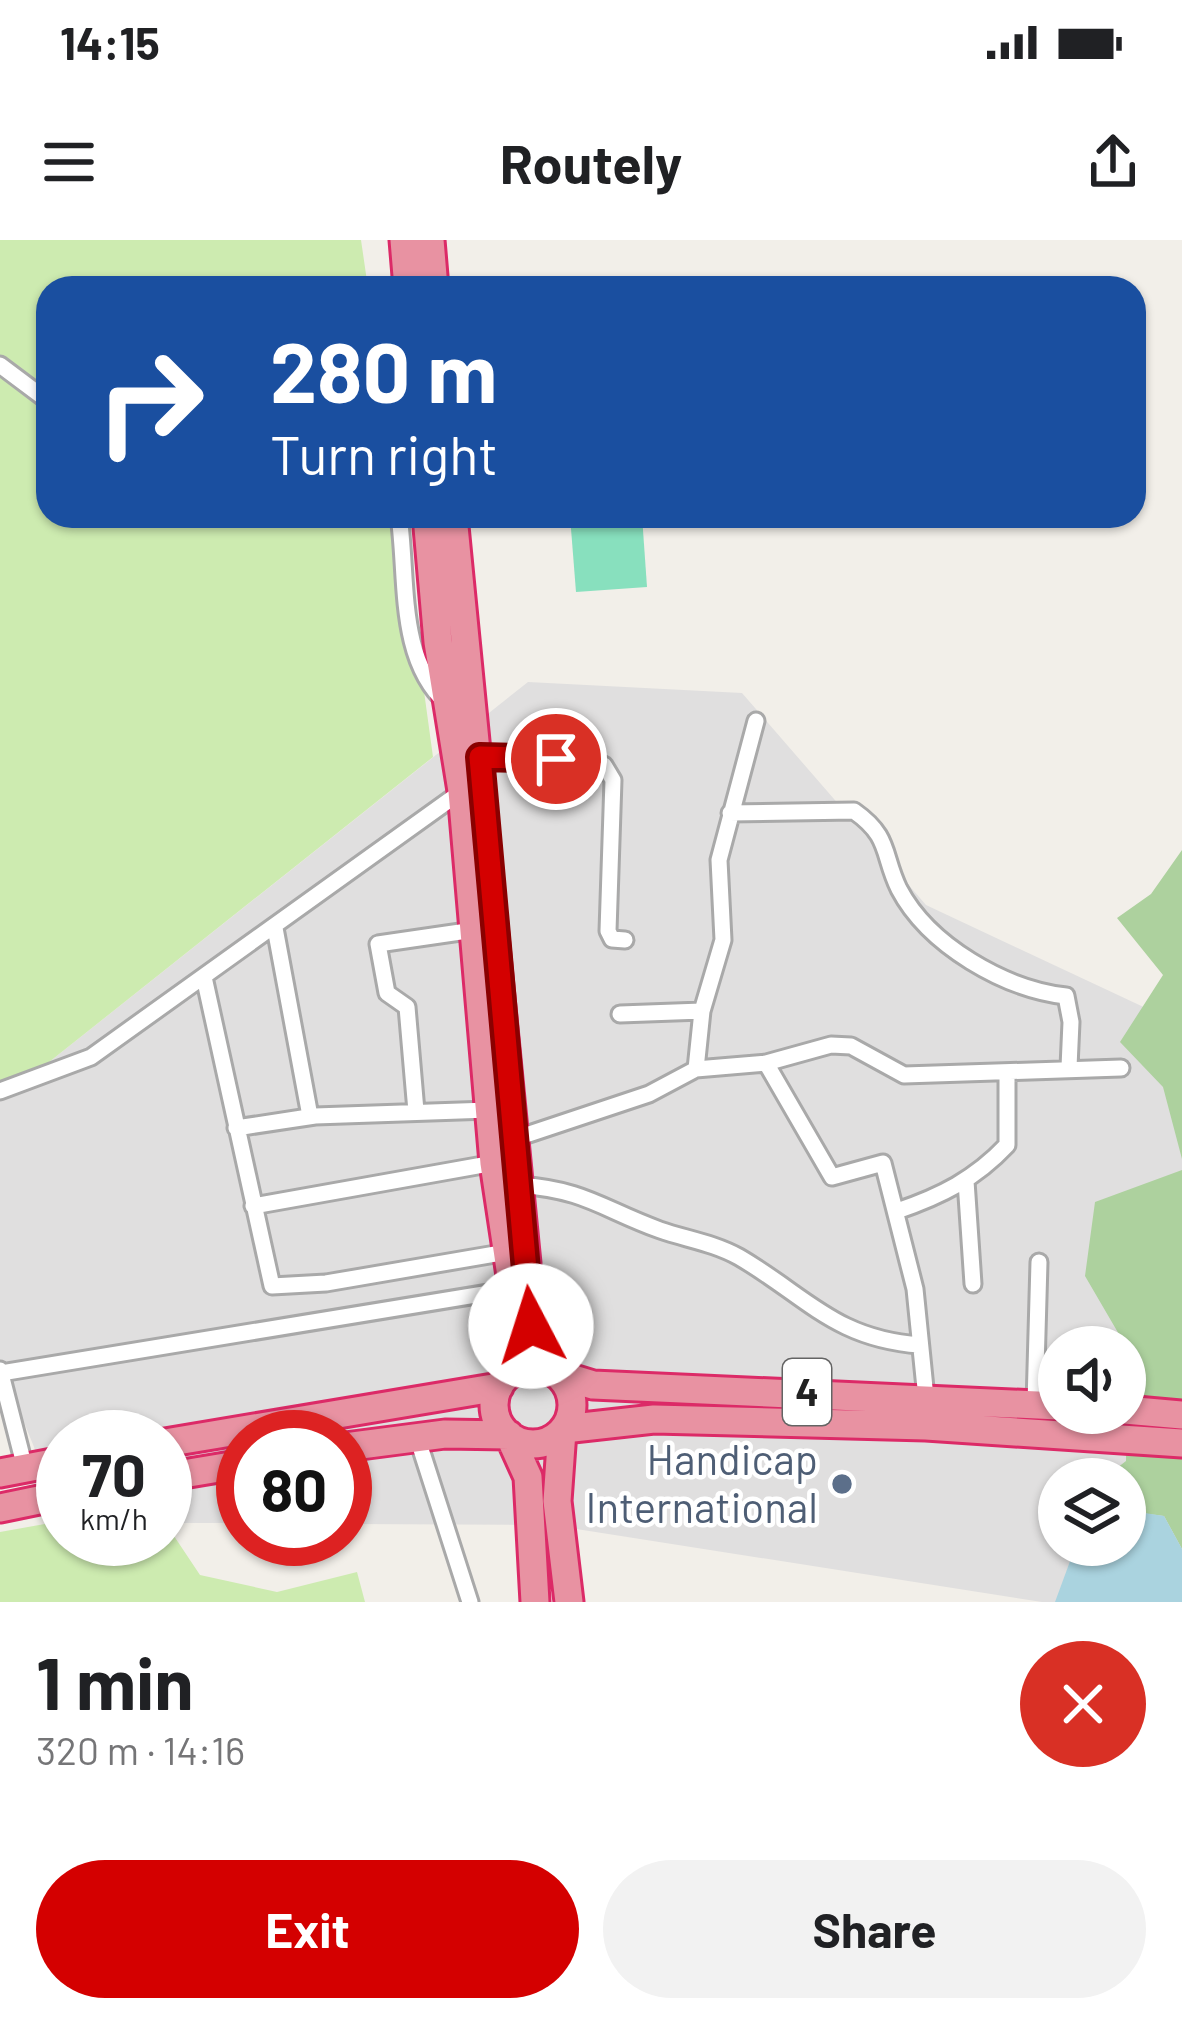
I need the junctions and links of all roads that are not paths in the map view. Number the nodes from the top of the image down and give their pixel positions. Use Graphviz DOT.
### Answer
graph roads {
  1 [pos="404,240"];
  2 [pos="430,240"];
  3 [pos="407,276"];
  4 [pos="433,276"];
  5 [pos="0,365"];
  6 [pos="36,392"];
  7 [pos="400,528"];
  8 [pos="429,528"];
  9 [pos="453,528"];
  10 [pos="450,639"];
  11 [pos="461,705"];
  12 [pos="756,721"];
  13 [pos="480,757"];
  14 [pos="462,790"];
  15 [pos="730,813"];
  16 [pos="274,928"];
  17 [pos="474,930"];
  18 [pos="625,940"];
  19 [pos="204,977"];
  20 [pos="702,1011"];
  21 [pos="620,1013"];
  22 [pos="766,1063"];
  23 [pos="1069,1067"];
  24 [pos="1121,1068"];
  25 [pos="696,1069"];
  26 [pos="1007,1072"];
  27 [pos="0,1091"];
  28 [pos="416,1111"];
  29 [pos="489,1111"];
  30 [pos="310,1116"];
  31 [pos="236,1128"];
  32 [pos="517,1138"];
  33 [pos="494,1163"];
  34 [pos="966,1180"];
  35 [pos="519,1185"];
  36 [pos="253,1206"];
  37 [pos="897,1211"];
  38 [pos="507,1252"];
  39 [pos="1039,1262"];
  40 [pos="973,1284"];
  41 [pos="513,1289"];
  42 [pos="1043,1326"];
  43 [pos="920,1345"];
  44 [pos="0,1372"];
  45 [pos="554,1372"];
  46 [pos="503,1381"];
  47 [pos="869,1394"];
  48 [pos="926,1398"];
  49 [pos="1038,1404"];
  50 [pos="1146,1411"];
  51 [pos="1182,1414"];
  52 [pos="873,1425"];
  53 [pos="563,1430"];
  54 [pos="509,1435"];
  55 [pos="416,1437"];
  56 [pos="192,1438"];
  57 [pos="372,1443"];
  58 [pos="1182,1443"];
  59 [pos="12,1470"];
  60 [pos="36,1501"];
  61 [pos="0,1508"];
  62 [pos="470,1602"];
  63 [pos="535,1602"];
  64 [pos="569,1602"];
  1 -- 3 [label="highway"];
  2 -- 4 [label="highway"];
  5 -- 6 [label="street"];
  7 -- 11 [label="street"];
  8 -- 10 [label="highway"];
  9 -- 10 [label="highway"];
  10 -- 11 [label="highway"];
  11 -- 13 [label="highway"];
  11 -- 14 [label="highway"];
  12 -- 15 [label="street"];
  13 -- 18 [label="street"];
  13 -- 32 [label="highway"];
  14 -- 16 [label="street"];
  14 -- 17 [label="highway"];
  15 -- 20 [label="street"];
  15 -- 23 [label="street"];
  16 -- 19 [label="street"];
  16 -- 30 [label="street"];
  17 -- 28 [label="street"];
  17 -- 29 [label="highway"];
  19 -- 27 [label="street"];
  19 -- 31 [label="street"];
  20 -- 21 [label="street"];
  20 -- 25 [label="street"];
  22 -- 25 [label="street"];
  22 -- 26 [label="street"];
  22 -- 37 [label="street"];
  23 -- 24 [label="street"];
  23 -- 26 [label="street"];
  25 -- 32 [label="street"];
  26 -- 34 [label="street"];
  28 -- 29 [label="street"];
  28 -- 30 [label="street"];
  29 -- 33 [label="highway"];
  30 -- 31 [label="street"];
  31 -- 36 [label="street"];
  32 -- 35 [label="highway"];
  33 -- 36 [label="street"];
  33 -- 38 [label="highway"];
  34 -- 37 [label="street"];
  34 -- 40 [label="street"];
  35 -- 43 [label="street"];
  35 -- 45 [label="highway"];
  36 -- 38 [label="street"];
  37 -- 43 [label="street"];
  38 -- 41 [label="highway"];
  39 -- 42 [label="street"];
  41 -- 44 [label="street"];
  41 -- 46 [label="highway"];
  43 -- 48 [label="street"];
  44 -- 59 [label="street"];
  45 -- 46 [label="highway, 4"];
  45 -- 47 [label="highway, 4"];
  45 -- 53 [label="highway"];
  46 -- 54 [label="highway"];
  46 -- 56 [label="highway, 4"];
  47 -- 48 [label="highway, 4"];
  47 -- 52 [label="highway"];
  48 -- 49 [label="highway, 4"];
  50 -- 51 [label="highway"];
  52 -- 53 [label="highway, 4"];
  52 -- 58 [label="highway, 4"];
  53 -- 54 [label="highway, 4"];
  53 -- 64 [label="highway"];
  54 -- 55 [label="highway, 4"];
  54 -- 63 [label="highway"];
  55 -- 57 [label="highway, 4"];
  55 -- 62 [label="street"];
  60 -- 61 [label="highway"];
}
